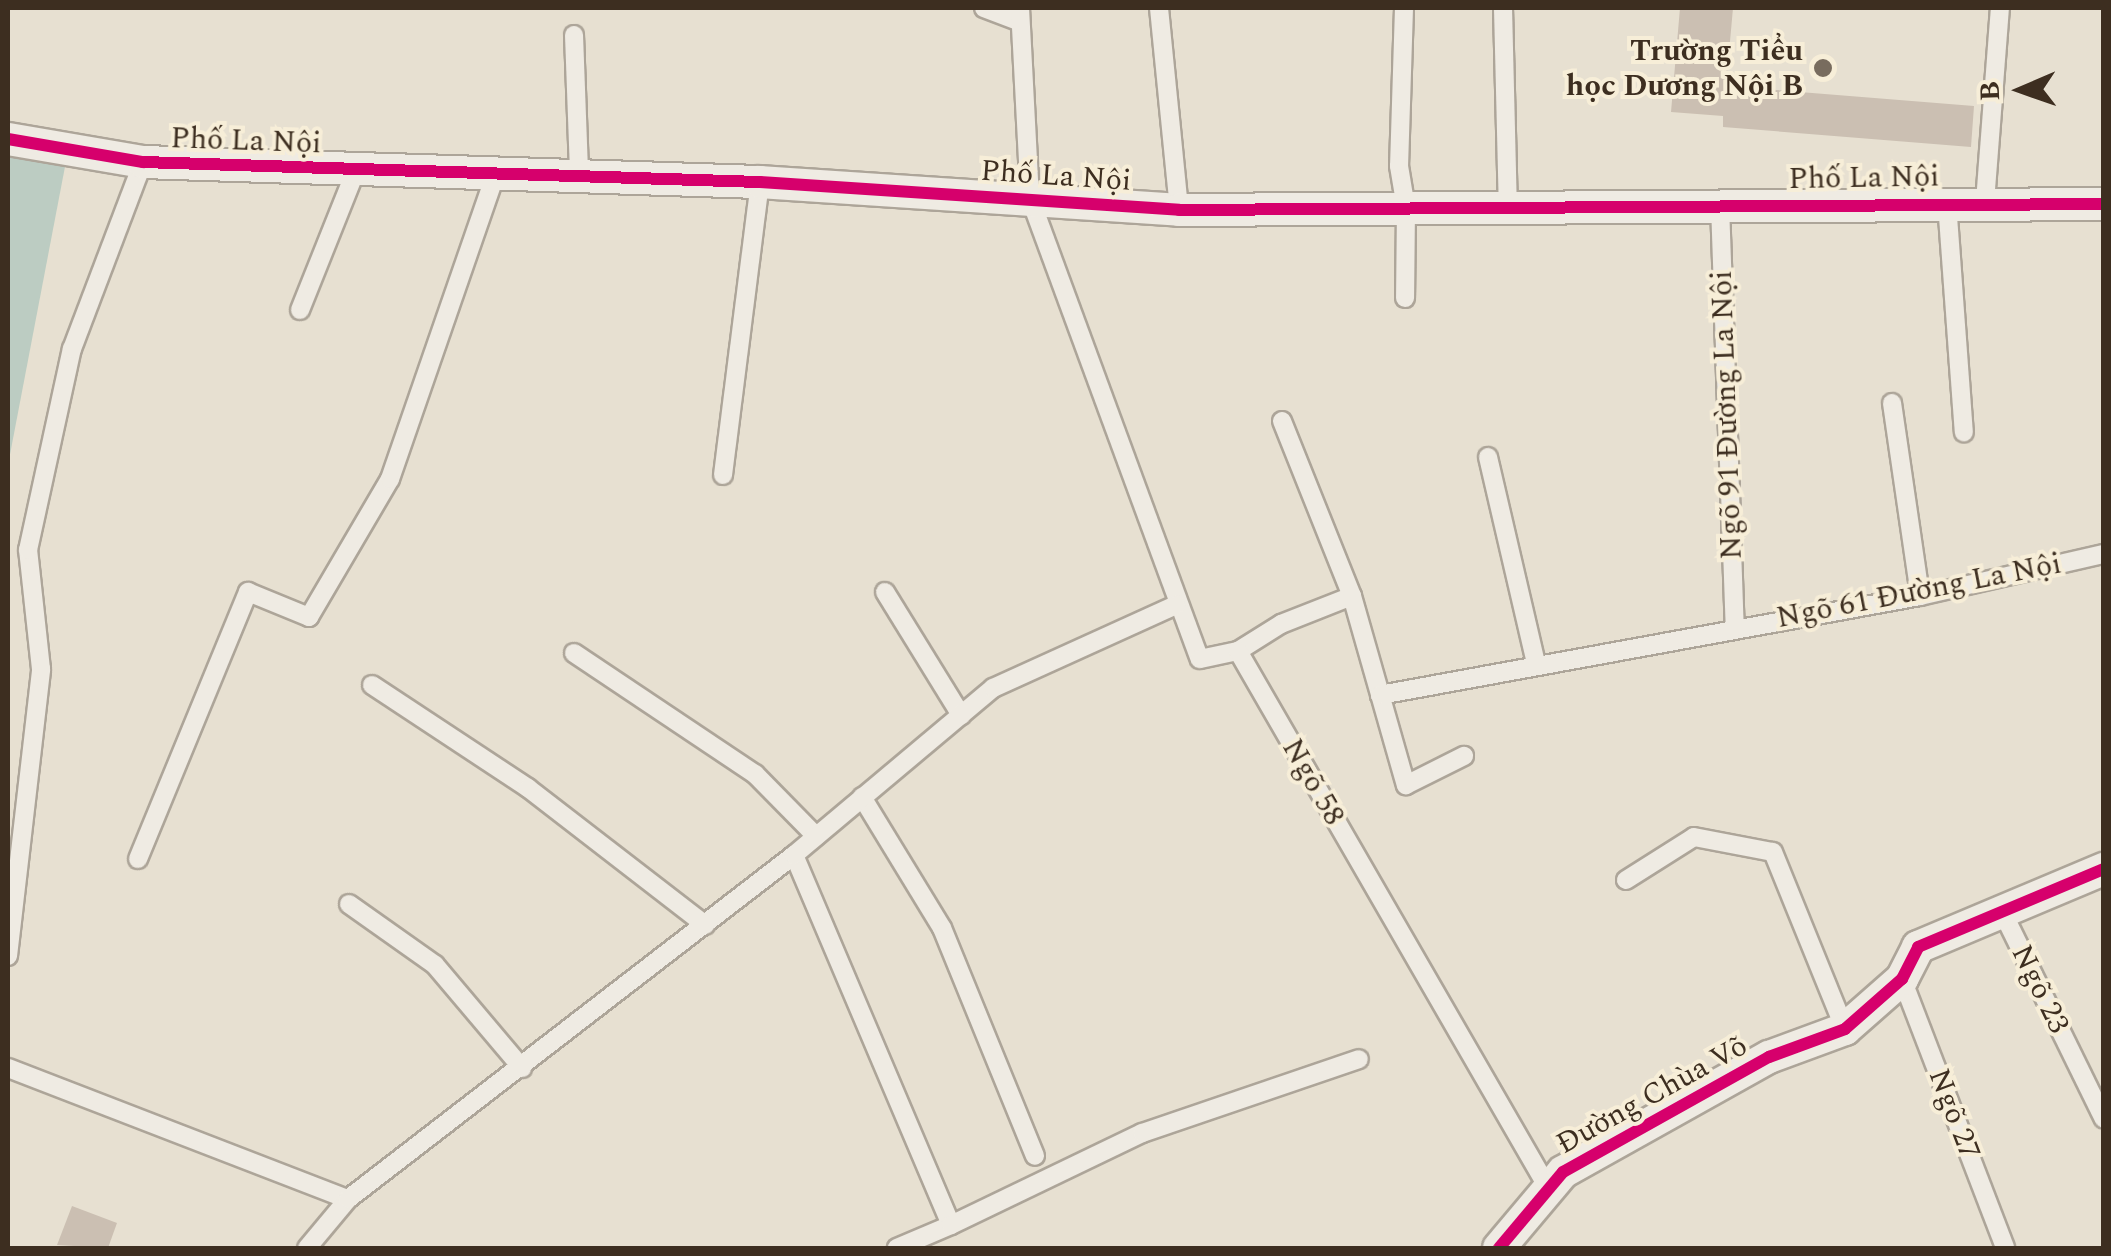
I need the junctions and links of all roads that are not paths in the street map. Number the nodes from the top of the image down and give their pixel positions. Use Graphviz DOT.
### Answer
graph roads {
  1 [pos="984,8"];
  2 [pos="1159,8"];
  3 [pos="1404,8"];
  4 [pos="1503,8"];
  5 [pos="2000,8"];
  6 [pos="1019,14"];
  7 [pos="574,35"];
  8 [pos="8,138"];
  9 [pos="142,162"];
  10 [pos="356,170"];
  11 [pos="497,170"];
  12 [pos="579,174"];
  13 [pos="760,182"];
  14 [pos="1030,198"];
  15 [pos="1985,202"];
  16 [pos="1947,203"];
  17 [pos="2104,204"];
  18 [pos="1720,205"];
  19 [pos="1508,207"];
  20 [pos="1406,208"];
  21 [pos="1179,210"];
  22 [pos="1405,298"];
  23 [pos="300,310"];
  24 [pos="1892,403"];
  25 [pos="1282,421"];
  26 [pos="1964,432"];
  27 [pos="1488,457"];
  28 [pos="723,475"];
  29 [pos="2104,554"];
  30 [pos="886,592"];
  31 [pos="1352,596"];
  32 [pos="1920,596"];
  33 [pos="1176,604"];
  34 [pos="1735,626"];
  35 [pos="1238,650"];
  36 [pos="574,654"];
  37 [pos="1536,663"];
  38 [pos="372,684"];
  39 [pos="1380,696"];
  40 [pos="961,715"];
  41 [pos="1464,756"];
  42 [pos="862,797"];
  43 [pos="816,836"];
  44 [pos="794,855"];
  45 [pos="138,859"];
  46 [pos="2104,869"];
  47 [pos="1626,880"];
  48 [pos="349,904"];
  49 [pos="2003,913"];
  50 [pos="705,925"];
  51 [pos="8,956"];
  52 [pos="1902,979"];
  53 [pos="1845,1028"];
  54 [pos="1359,1060"];
  55 [pos="8,1068"];
  56 [pos="522,1068"];
  57 [pos="2104,1119"];
  58 [pos="1034,1156"];
  59 [pos="1547,1186"];
  60 [pos="348,1198"];
  61 [pos="951,1225"];
  62 [pos="308,1248"];
  63 [pos="897,1248"];
  64 [pos="1499,1248"];
  65 [pos="2005,1248"];
  1 -- 6 [label="lane"];
  2 -- 21 [label="lane"];
  3 -- 20 [label="lane"];
  4 -- 19 [label="lane"];
  5 -- 15 [label="lane"];
  6 -- 14 [label="lane"];
  7 -- 12 [label="lane"];
  8 -- 9 [label="street, Phố La Nội"];
  9 -- 10 [label="street, Phố La Nội"];
  9 -- 51 [label="lane"];
  10 -- 11 [label="street, Phố La Nội"];
  10 -- 23 [label="lane"];
  11 -- 12 [label="street, Phố La Nội"];
  11 -- 45 [label="lane"];
  12 -- 13 [label="street, Phố La Nội"];
  13 -- 14 [label="street, Phố La Nội"];
  13 -- 28 [label="lane"];
  14 -- 21 [label="street, Phố La Nội"];
  14 -- 33 [label="lane"];
  15 -- 16 [label="street, Phố La Nội"];
  15 -- 17 [label="street, Phố La Nội"];
  16 -- 18 [label="street, Phố La Nội"];
  16 -- 26 [label="lane"];
  18 -- 19 [label="street, Phố La Nội"];
  18 -- 34 [label="lane, Ngõ 91 Đường La Nội"];
  19 -- 20 [label="street, Phố La Nội"];
  20 -- 21 [label="street, Phố La Nội"];
  20 -- 22 [label="lane"];
  24 -- 32 [label="lane"];
  25 -- 31 [label="lane"];
  27 -- 37 [label="lane"];
  29 -- 32 [label="lane, Ngõ 61 Đường La Nội"];
  30 -- 40 [label="lane"];
  31 -- 35 [label="lane"];
  31 -- 39 [label="lane"];
  32 -- 34 [label="lane, Ngõ 61 Đường La Nội"];
  33 -- 35 [label="lane"];
  33 -- 40 [label="lane"];
  34 -- 37 [label="lane, Ngõ 61 Đường La Nội"];
  35 -- 59 [label="lane, Ngõ 58"];
  36 -- 43 [label="lane"];
  37 -- 39 [label="lane, Ngõ 61 Đường La Nội"];
  38 -- 50 [label="lane"];
  39 -- 41 [label="lane"];
  40 -- 42 [label="lane"];
  42 -- 43 [label="lane"];
  42 -- 58 [label="lane"];
  43 -- 44 [label="lane"];
  44 -- 50 [label="lane"];
  44 -- 61 [label="lane"];
  46 -- 49 [label="street, Đường Chùa Võ"];
  47 -- 53 [label="lane"];
  48 -- 56 [label="lane"];
  49 -- 52 [label="street, Đường Chùa Võ"];
  49 -- 57 [label="lane, Ngõ 23"];
  50 -- 56 [label="lane"];
  52 -- 53 [label="street, Đường Chùa Võ"];
  52 -- 65 [label="lane, Ngõ 27"];
  53 -- 59 [label="street, Đường Chùa Võ"];
  54 -- 61 [label="lane"];
  55 -- 60 [label="lane"];
  56 -- 60 [label="lane"];
  59 -- 64 [label="street, Đường Chùa Võ"];
  60 -- 62 [label="lane"];
  61 -- 63 [label="lane"];
}
